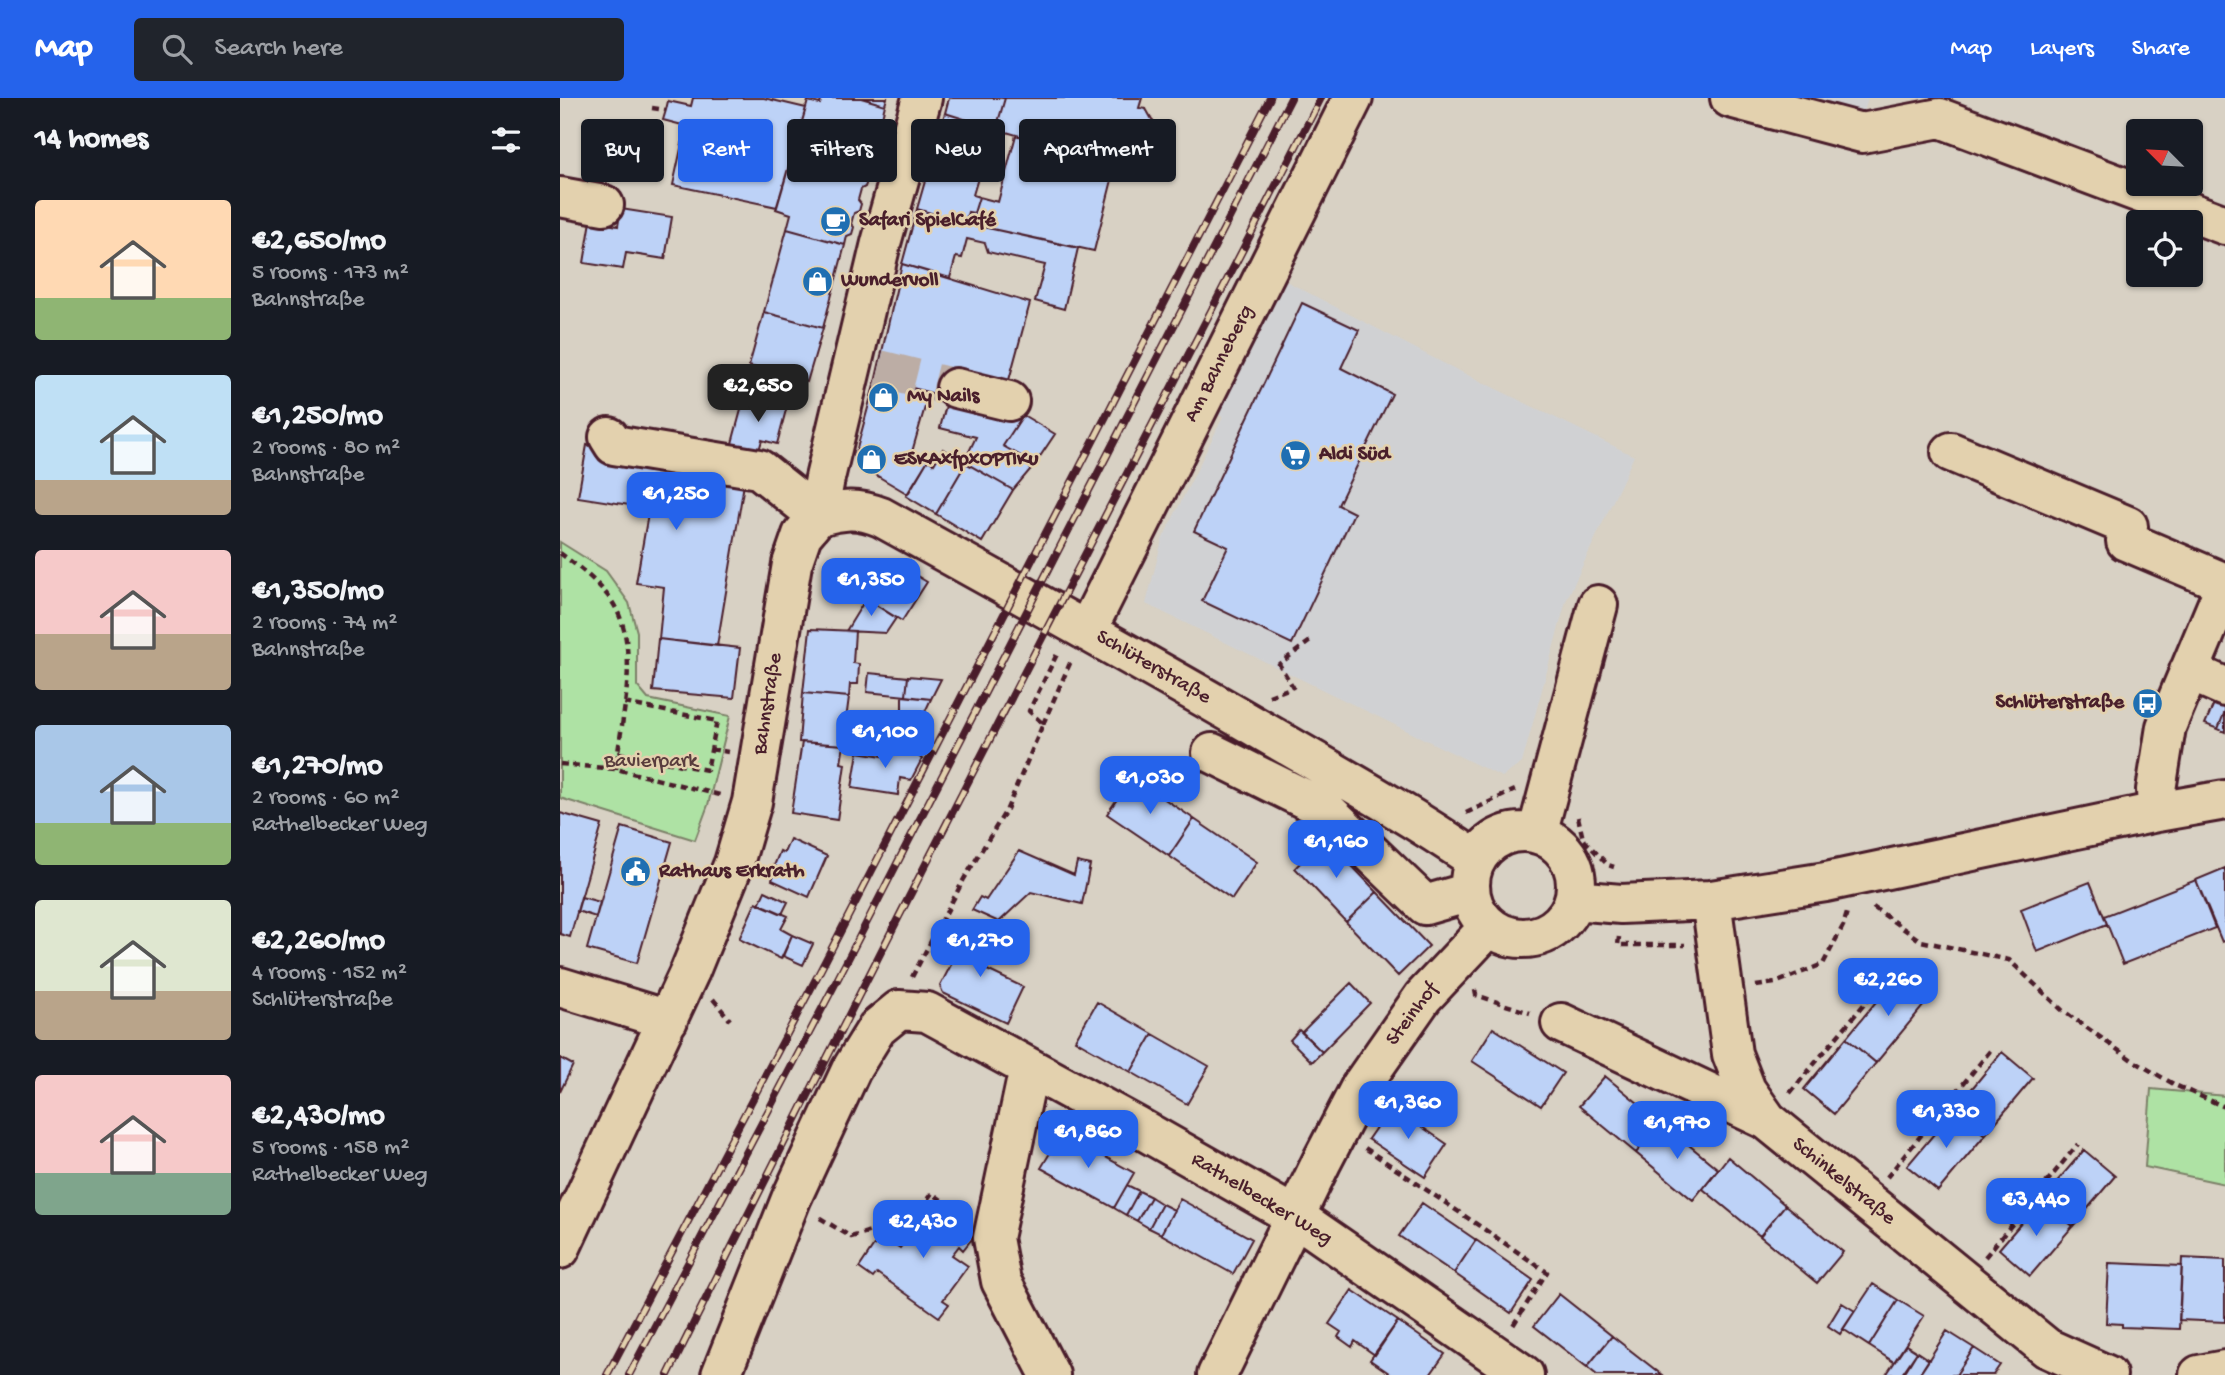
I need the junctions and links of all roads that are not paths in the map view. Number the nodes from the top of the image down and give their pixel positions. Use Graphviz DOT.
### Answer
graph roads {
  1 [pos="922,98"];
  2 [pos="1353,98"];
  3 [pos="1731,98"];
  4 [pos="560,197"];
  5 [pos="604,205"];
  6 [pos="2225,225"];
  7 [pos="956,388"];
  8 [pos="1009,401"];
  9 [pos="609,437"];
  10 [pos="1951,452"];
  11 [pos="818,516"];
  12 [pos="2225,584"];
  13 [pos="1598,605"];
  14 [pos="1087,630"];
  15 [pos="2189,671"];
  16 [pos="2225,687"];
  17 [pos="1212,753"];
  18 [pos="2225,800"];
  19 [pos="2157,811"];
  20 [pos="1537,834"];
  21 [pos="1473,876"];
  22 [pos="1574,900"];
  23 [pos="1711,900"];
  24 [pos="1476,940"];
  25 [pos="560,986"];
  26 [pos="668,1020"];
  27 [pos="1561,1023"];
  28 [pos="1029,1068"];
  29 [pos="1767,1120"];
  30 [pos="1296,1217"];
  31 [pos="560,1248"];
  32 [pos="1509,1365"];
  33 [pos="2225,1370"];
  34 [pos="1046,1374"];
  35 [pos="721,1375"];
  36 [pos="1217,1375"];
  37 [pos="2107,1375"];
  38 [pos="2199,1375"];
  1 -- 11 [label="street, Bahnstraße"];
  2 -- 14 [label="street, Am Bahneberg"];
  3 -- 6 [label="street"];
  4 -- 5 [label="street"];
  7 -- 8 [label="street"];
  9 -- 11 [label="street"];
  10 -- 12 [label="street"];
  11 -- 14 [label="street, Schlüterstraße"];
  11 -- 26 [label="street, Bahnstraße"];
  12 -- 15 [label="street"];
  13 -- 20 [label="street"];
  14 -- 21 [label="street, Schlüterstraße"];
  15 -- 16 [label="street"];
  15 -- 19 [label="street"];
  17 -- 21 [label="street"];
  18 -- 19 [label="street"];
  19 -- 23 [label="street"];
  20 -- 21 [label="street"];
  20 -- 22 [label="street"];
  21 -- 24 [label="street"];
  22 -- 23 [label="street"];
  22 -- 24 [label="street"];
  23 -- 29 [label="street, Schinkelstraße"];
  24 -- 30 [label="street, Steinhof"];
  25 -- 26 [label="street"];
  26 -- 31 [label="street, Bahnstraße"];
  27 -- 29 [label="street"];
  28 -- 30 [label="street, Rathelbecker Weg"];
  28 -- 34 [label="street"];
  28 -- 35 [label="street, Rathelbecker Weg"];
  29 -- 37 [label="street, Schinkelstraße"];
  30 -- 32 [label="street, Rathelbecker Weg"];
  30 -- 36 [label="street, Steinhof"];
  33 -- 38 [label="street"];
}
